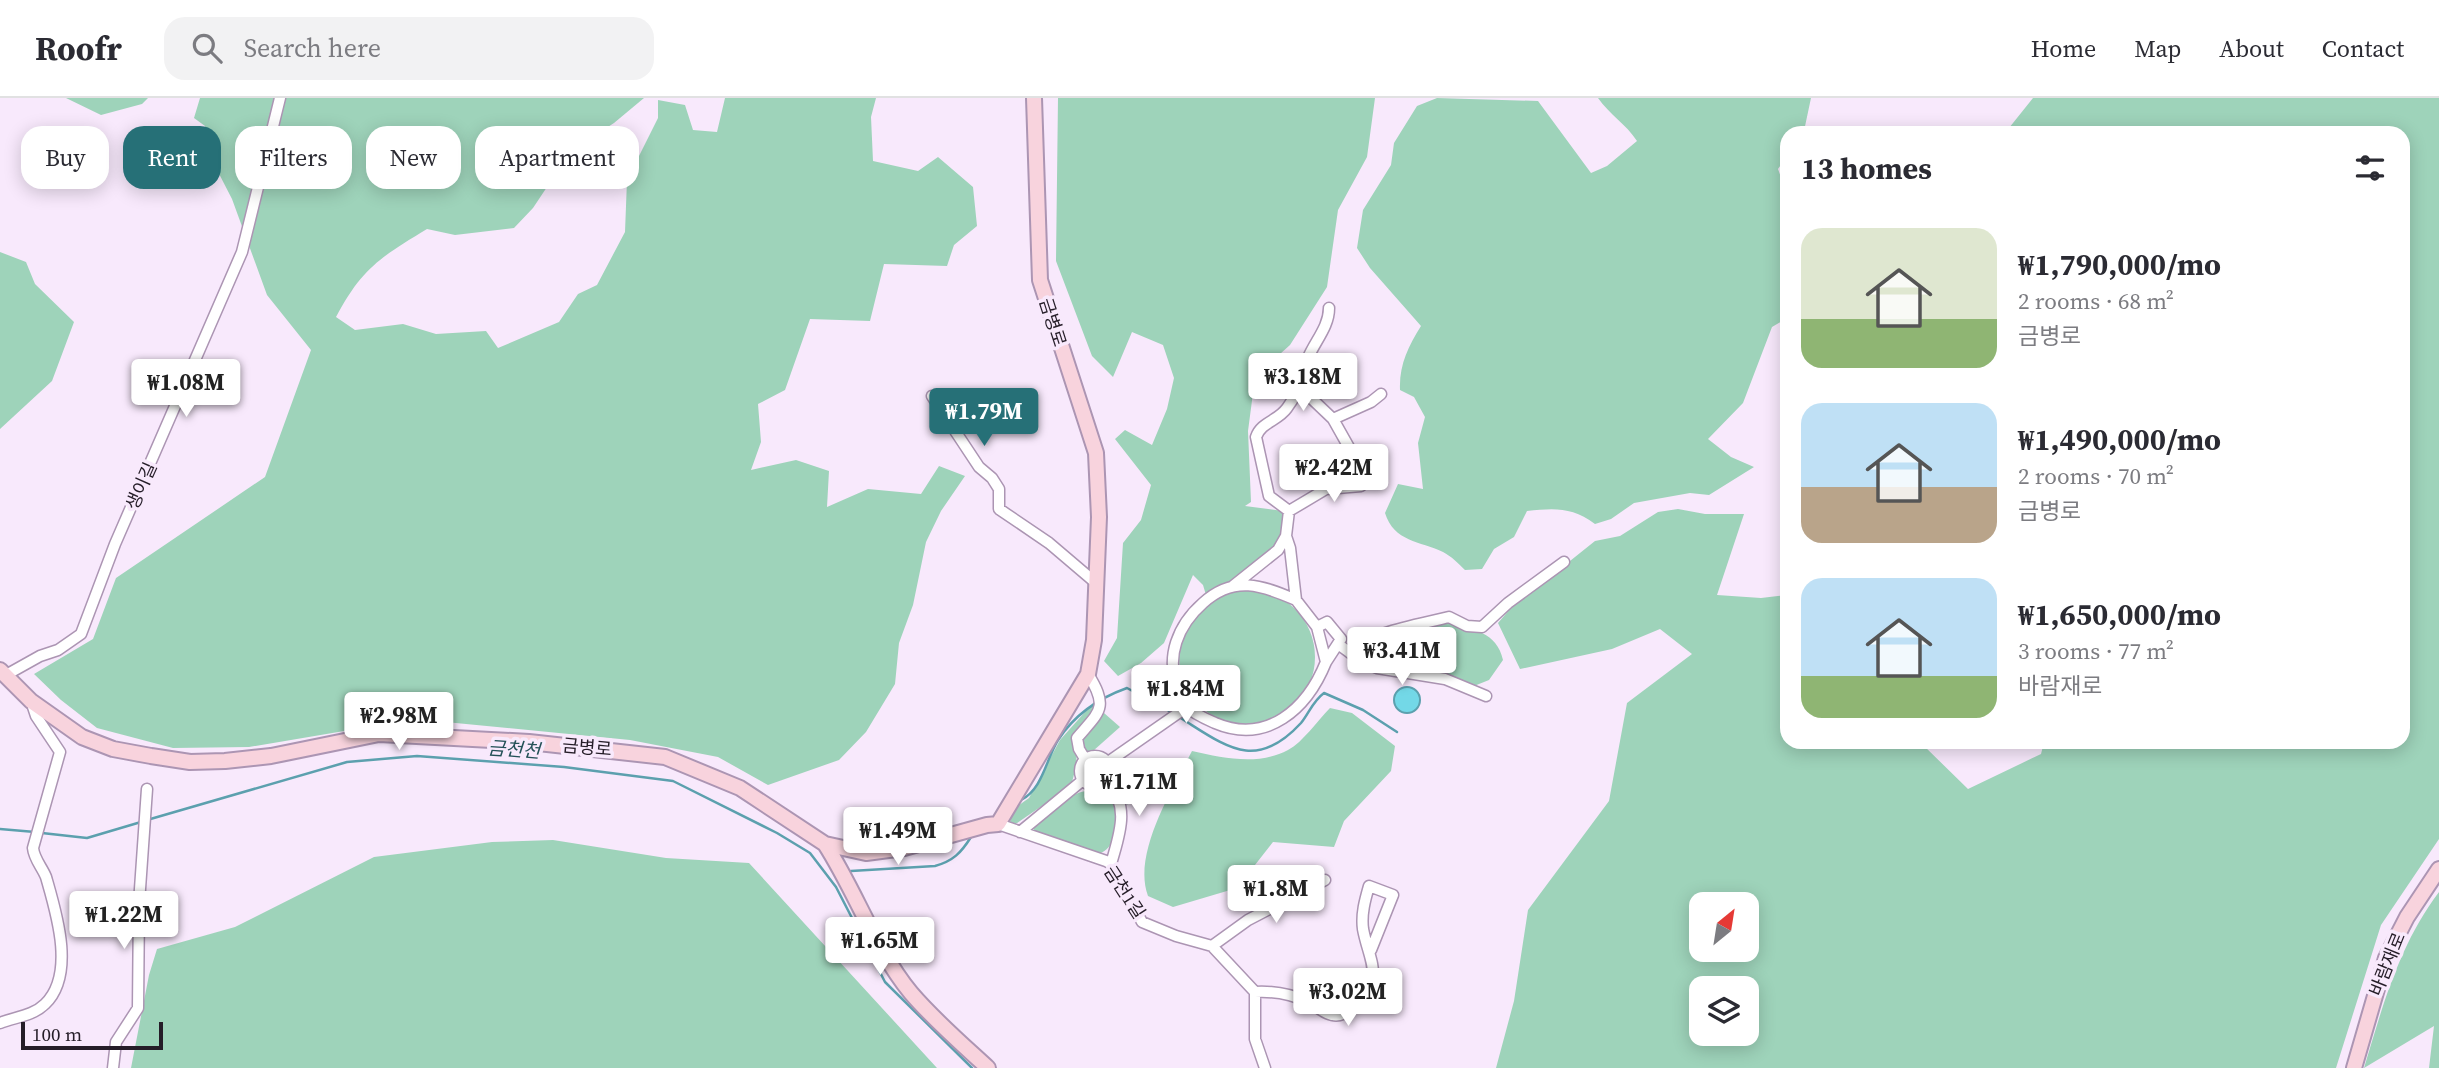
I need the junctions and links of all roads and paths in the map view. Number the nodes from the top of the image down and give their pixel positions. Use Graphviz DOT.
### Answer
graph roads {
  1 [pos="280,98"];
  2 [pos="1034,98"];
  3 [pos="1329,308"];
  4 [pos="1297,390"];
  5 [pos="1381,394"];
  6 [pos="932,396"];
  7 [pos="1333,419"];
  8 [pos="1289,511"];
  9 [pos="1286,536"];
  10 [pos="1564,562"];
  11 [pos="1097,583"];
  12 [pos="1233,586"];
  13 [pos="1296,600"];
  14 [pos="1317,626"];
  15 [pos="1338,644"];
  16 [pos="1350,653"];
  17 [pos="1325,662"];
  18 [pos="3,672"];
  19 [pos="1088,674"];
  20 [pos="1486,696"];
  21 [pos="32,701"];
  22 [pos="1184,709"];
  23 [pos="1085,759"];
  24 [pos="1108,762"];
  25 [pos="1083,780"];
  26 [pos="1107,782"];
  27 [pos="147,789"];
  28 [pos="992,824"];
  29 [pos="1020,832"];
  30 [pos="825,844"];
  31 [pos="1111,864"];
  32 [pos="2439,869"];
  33 [pos="1325,880"];
  34 [pos="1212,946"];
  35 [pos="1371,950"];
  36 [pos="1255,992"];
  37 [pos="0,1023"];
  38 [pos="113,1068"];
  39 [pos="988,1068"];
  40 [pos="1265,1068"];
  41 [pos="2354,1068"];
  1 -- 18 [label="street, 생이길"];
  2 -- 11 [label="street, 금병로"];
  3 -- 4 [label="street"];
  4 -- 7 [label="street"];
  4 -- 8 [label="street"];
  5 -- 7 [label="street"];
  6 -- 11 [label="street"];
  7 -- 8 [label="street"];
  8 -- 9 [label="street"];
  9 -- 12 [label="street"];
  9 -- 13 [label="street"];
  10 -- 16 [label="street"];
  11 -- 19 [label="street, 금병로"];
  12 -- 13 [label="street"];
  12 -- 22 [label="street"];
  13 -- 14 [label="street"];
  14 -- 15 [label="street"];
  14 -- 17 [label="street"];
  15 -- 16 [label="street"];
  15 -- 17 [label="street"];
  16 -- 20 [label="street"];
  17 -- 22 [label="street"];
  18 -- 21 [label="street, 금병로"];
  19 -- 23 [label="street"];
  19 -- 28 [label="street, 금병로"];
  21 -- 30 [label="street, 금병로"];
  21 -- 37 [label="street"];
  22 -- 24 [label="street"];
  23 -- 24 [label="street"];
  23 -- 25 [label="street"];
  24 -- 26 [label="street"];
  25 -- 26 [label="street"];
  25 -- 29 [label="street"];
  26 -- 31 [label="street"];
  27 -- 38 [label="street"];
  28 -- 29 [label="street, 금천1길"];
  28 -- 30 [label="street, 금병로"];
  29 -- 31 [label="street, 금천1길"];
  30 -- 39 [label="street"];
  31 -- 34 [label="street, 금천1길"];
  32 -- 41 [label="street, 바람재로"];
  33 -- 34 [label="street"];
  34 -- 36 [label="street"];
  35 -- 35 [label="street"];
  35 -- 36 [label="street"];
  36 -- 40 [label="street"];
}
